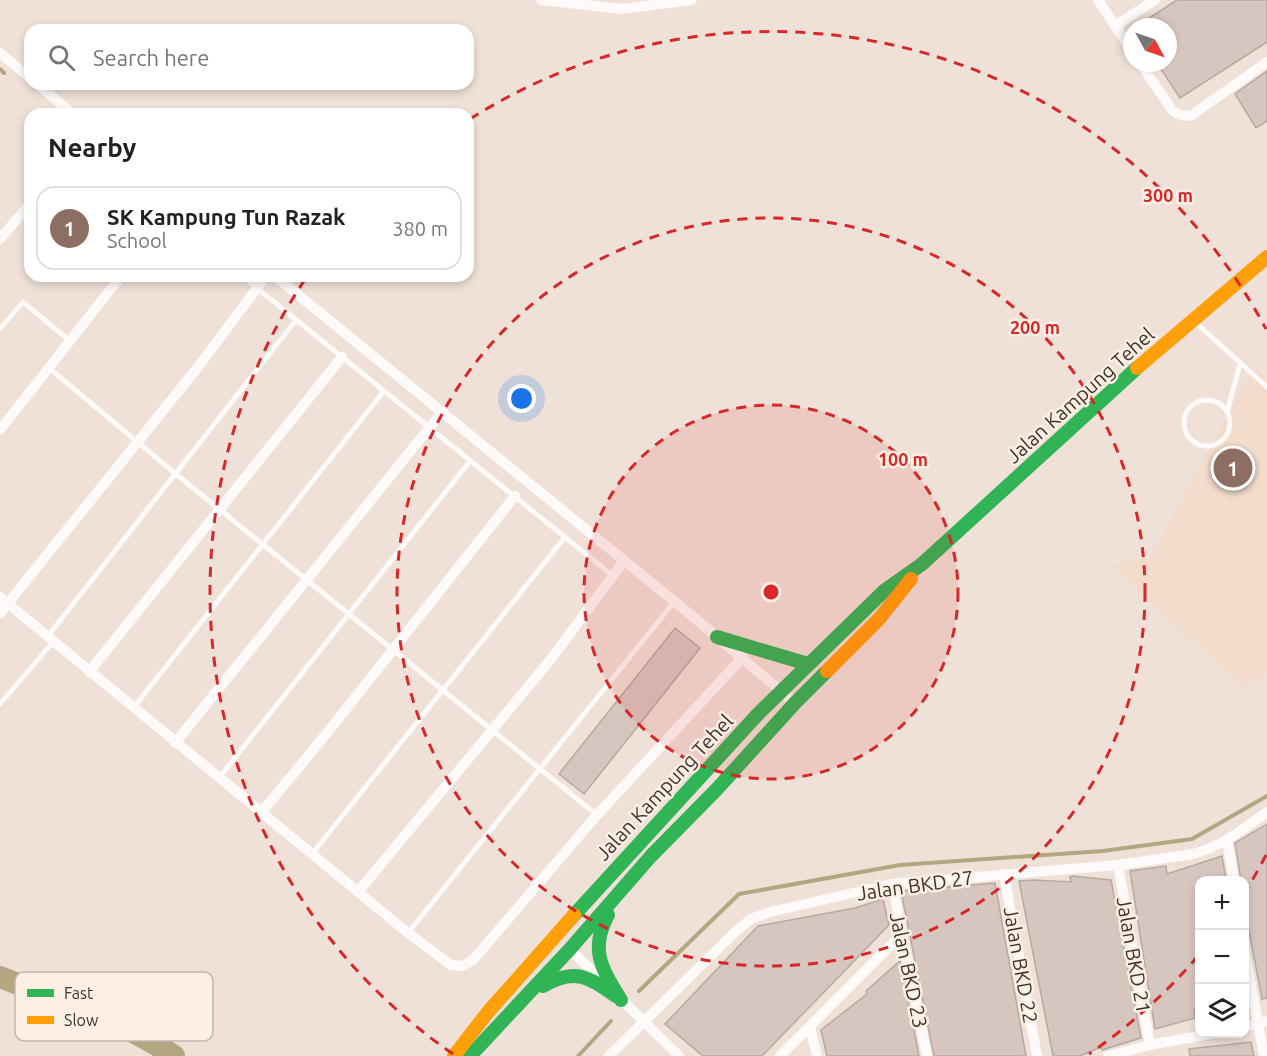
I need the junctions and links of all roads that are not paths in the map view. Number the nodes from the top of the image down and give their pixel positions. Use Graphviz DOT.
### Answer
graph roads {
  1 [pos="541,0"];
  2 [pos="692,0"];
  3 [pos="1098,0"];
  4 [pos="1155,0"];
  5 [pos="564,1"];
  6 [pos="676,1"];
  7 [pos="1115,26"];
  8 [pos="1123,38"];
  9 [pos="0,53"];
  10 [pos="1267,62"];
  11 [pos="1146,72"];
  12 [pos="24,73"];
  13 [pos="44,90"];
  14 [pos="67,108"];
  15 [pos="24,211"];
  16 [pos="0,239"];
  17 [pos="1267,257"];
  18 [pos="116,282"];
  19 [pos="250,282"];
  20 [pos="262,282"];
  21 [pos="282,282"];
  22 [pos="257,288"];
  23 [pos="296,320"];
  24 [pos="1192,320"];
  25 [pos="0,329"];
  26 [pos="70,341"];
  27 [pos="342,357"];
  28 [pos="1240,364"];
  29 [pos="49,368"];
  30 [pos="1267,387"];
  31 [pos="384,391"];
  32 [pos="442,412"];
  33 [pos="1227,412"];
  34 [pos="429,427"];
  35 [pos="0,430"];
  36 [pos="138,442"];
  37 [pos="471,460"];
  38 [pos="177,475"];
  39 [pos="515,496"];
  40 [pos="220,509"];
  41 [pos="565,537"];
  42 [pos="264,545"];
  43 [pos="624,561"];
  44 [pos="922,564"];
  45 [pos="613,576"];
  46 [pos="307,580"];
  47 [pos="4,600"];
  48 [pos="675,601"];
  49 [pos="0,613"];
  50 [pos="350,615"];
  51 [pos="717,636"];
  52 [pos="50,640"];
  53 [pos="393,650"];
  54 [pos="743,657"];
  55 [pos="808,664"];
  56 [pos="89,672"];
  57 [pos="442,690"];
  58 [pos="781,691"];
  59 [pos="795,703"];
  60 [pos="0,704"];
  61 [pos="133,708"];
  62 [pos="492,730"];
  63 [pos="176,743"];
  64 [pos="540,769"];
  65 [pos="219,778"];
  66 [pos="677,801"];
  67 [pos="1267,812"];
  68 [pos="261,813"];
  69 [pos="597,815"];
  70 [pos="1227,840"];
  71 [pos="312,854"];
  72 [pos="651,856"];
  73 [pos="1118,865"];
  74 [pos="1004,873"];
  75 [pos="1233,876"];
  76 [pos="892,884"];
  77 [pos="358,892"];
  78 [pos="408,933"];
  79 [pos="901,935"];
  80 [pos="570,950"];
  81 [pos="1249,966"];
  82 [pos="621,1000"];
  83 [pos="488,1012"];
  84 [pos="642,1021"];
  85 [pos="1262,1023"];
  86 [pos="810,1027"];
  87 [pos="488,1037"];
  88 [pos="1195,1037"];
  89 [pos="1150,1045"];
  90 [pos="454,1056"];
  91 [pos="470,1056"];
  92 [pos="609,1056"];
  93 [pos="679,1056"];
  94 [pos="780,1056"];
  95 [pos="817,1056"];
  96 [pos="927,1056"];
  97 [pos="1037,1056"];
  98 [pos="1108,1056"];
  99 [pos="1264,1056"];
  1 -- 5 [label="street"];
  2 -- 6 [label="street"];
  3 -- 7 [label="street"];
  4 -- 7 [label="street"];
  5 -- 6 [label="street"];
  7 -- 8 [label="street"];
  9 -- 12 [label="street"];
  10 -- 11 [label="street"];
  13 -- 14 [label="street"];
  15 -- 16 [label="street"];
  17 -- 24 [label="main road, Jalan Kampung Tehel"];
  18 -- 26 [label="street"];
  19 -- 22 [label="lane"];
  20 -- 22 [label="street"];
  21 -- 32 [label="street"];
  22 -- 23 [label="lane"];
  22 -- 36 [label="street"];
  23 -- 27 [label="lane"];
  23 -- 38 [label="lane"];
  24 -- 28 [label="lane"];
  24 -- 44 [label="main road, Jalan Kampung Tehel"];
  25 -- 26 [label="lane"];
  26 -- 29 [label="street"];
  27 -- 31 [label="lane"];
  27 -- 40 [label="street"];
  28 -- 30 [label="lane"];
  28 -- 33 [label="lane"];
  29 -- 35 [label="street"];
  29 -- 36 [label="lane"];
  31 -- 34 [label="lane"];
  31 -- 42 [label="lane"];
  32 -- 34 [label="street"];
  32 -- 43 [label="street"];
  33 -- 33 [label="lane"];
  34 -- 37 [label="lane"];
  34 -- 46 [label="street"];
  36 -- 38 [label="lane"];
  36 -- 47 [label="street"];
  37 -- 39 [label="lane"];
  37 -- 50 [label="lane"];
  38 -- 40 [label="lane"];
  38 -- 52 [label="lane"];
  39 -- 41 [label="lane"];
  39 -- 53 [label="street"];
  40 -- 42 [label="lane"];
  40 -- 56 [label="street"];
  41 -- 45 [label="lane"];
  41 -- 57 [label="lane"];
  42 -- 46 [label="lane"];
  42 -- 61 [label="lane"];
  43 -- 45 [label="street"];
  43 -- 48 [label="street"];
  44 -- 55 [label="main road, Jalan Kampung Tehel"];
  44 -- 59 [label="main road, Jalan Kampung Tehel"];
  45 -- 62 [label="street"];
  46 -- 50 [label="lane"];
  46 -- 63 [label="street"];
  47 -- 49 [label="street"];
  47 -- 52 [label="street"];
  48 -- 51 [label="street"];
  48 -- 64 [label="lane"];
  50 -- 53 [label="lane"];
  50 -- 65 [label="lane"];
  51 -- 54 [label="street"];
  51 -- 55 [label="main road"];
  52 -- 56 [label="street"];
  52 -- 60 [label="lane"];
  53 -- 57 [label="lane"];
  53 -- 68 [label="street"];
  54 -- 58 [label="street"];
  54 -- 69 [label="street"];
  55 -- 58 [label="main road, Jalan Kampung Tehel"];
  56 -- 61 [label="street"];
  57 -- 62 [label="lane"];
  57 -- 71 [label="lane"];
  58 -- 59 [label="street"];
  58 -- 66 [label="main road, Jalan Kampung Tehel"];
  59 -- 72 [label="main road, Jalan Kampung Tehel"];
  61 -- 63 [label="street"];
  62 -- 64 [label="lane"];
  62 -- 77 [label="street"];
  63 -- 65 [label="street"];
  64 -- 69 [label="lane"];
  64 -- 78 [label="lane"];
  65 -- 68 [label="street"];
  66 -- 80 [label="main road"];
  66 -- 83 [label="main road, Jalan Kampung Tehel"];
  67 -- 70 [label="street, Jalan BKD 27"];
  68 -- 71 [label="street"];
  69 -- 78 [label="street"];
  70 -- 73 [label="street, Jalan BKD 27"];
  70 -- 75 [label="street"];
  71 -- 77 [label="street"];
  72 -- 80 [label="main road, Jalan Kampung Tehel"];
  72 -- 82 [label="main road"];
  73 -- 74 [label="street, Jalan BKD 27"];
  73 -- 89 [label="street, Jalan BKD 21"];
  74 -- 76 [label="street, Jalan BKD 27"];
  74 -- 97 [label="street, Jalan BKD 22"];
  76 -- 79 [label="street, Jalan BKD 23"];
  76 -- 84 [label="street, Jalan BKD 27"];
  77 -- 78 [label="street"];
  79 -- 86 [label="street"];
  79 -- 96 [label="street, Jalan BKD 23"];
  80 -- 82 [label="street"];
  80 -- 83 [label="main road"];
  80 -- 87 [label="main road, Jalan Kampung Tehel"];
  81 -- 85 [label="street"];
  82 -- 84 [label="street"];
  82 -- 87 [label="main road"];
  83 -- 90 [label="main road, Jalan Kampung Tehel"];
  84 -- 92 [label="street, Jalan BKD 27"];
  84 -- 93 [label="street"];
  85 -- 99 [label="street"];
  86 -- 94 [label="street"];
  86 -- 95 [label="street"];
  87 -- 91 [label="main road, Jalan Kampung Tehel"];
  88 -- 89 [label="street"];
  89 -- 98 [label="street"];
}
